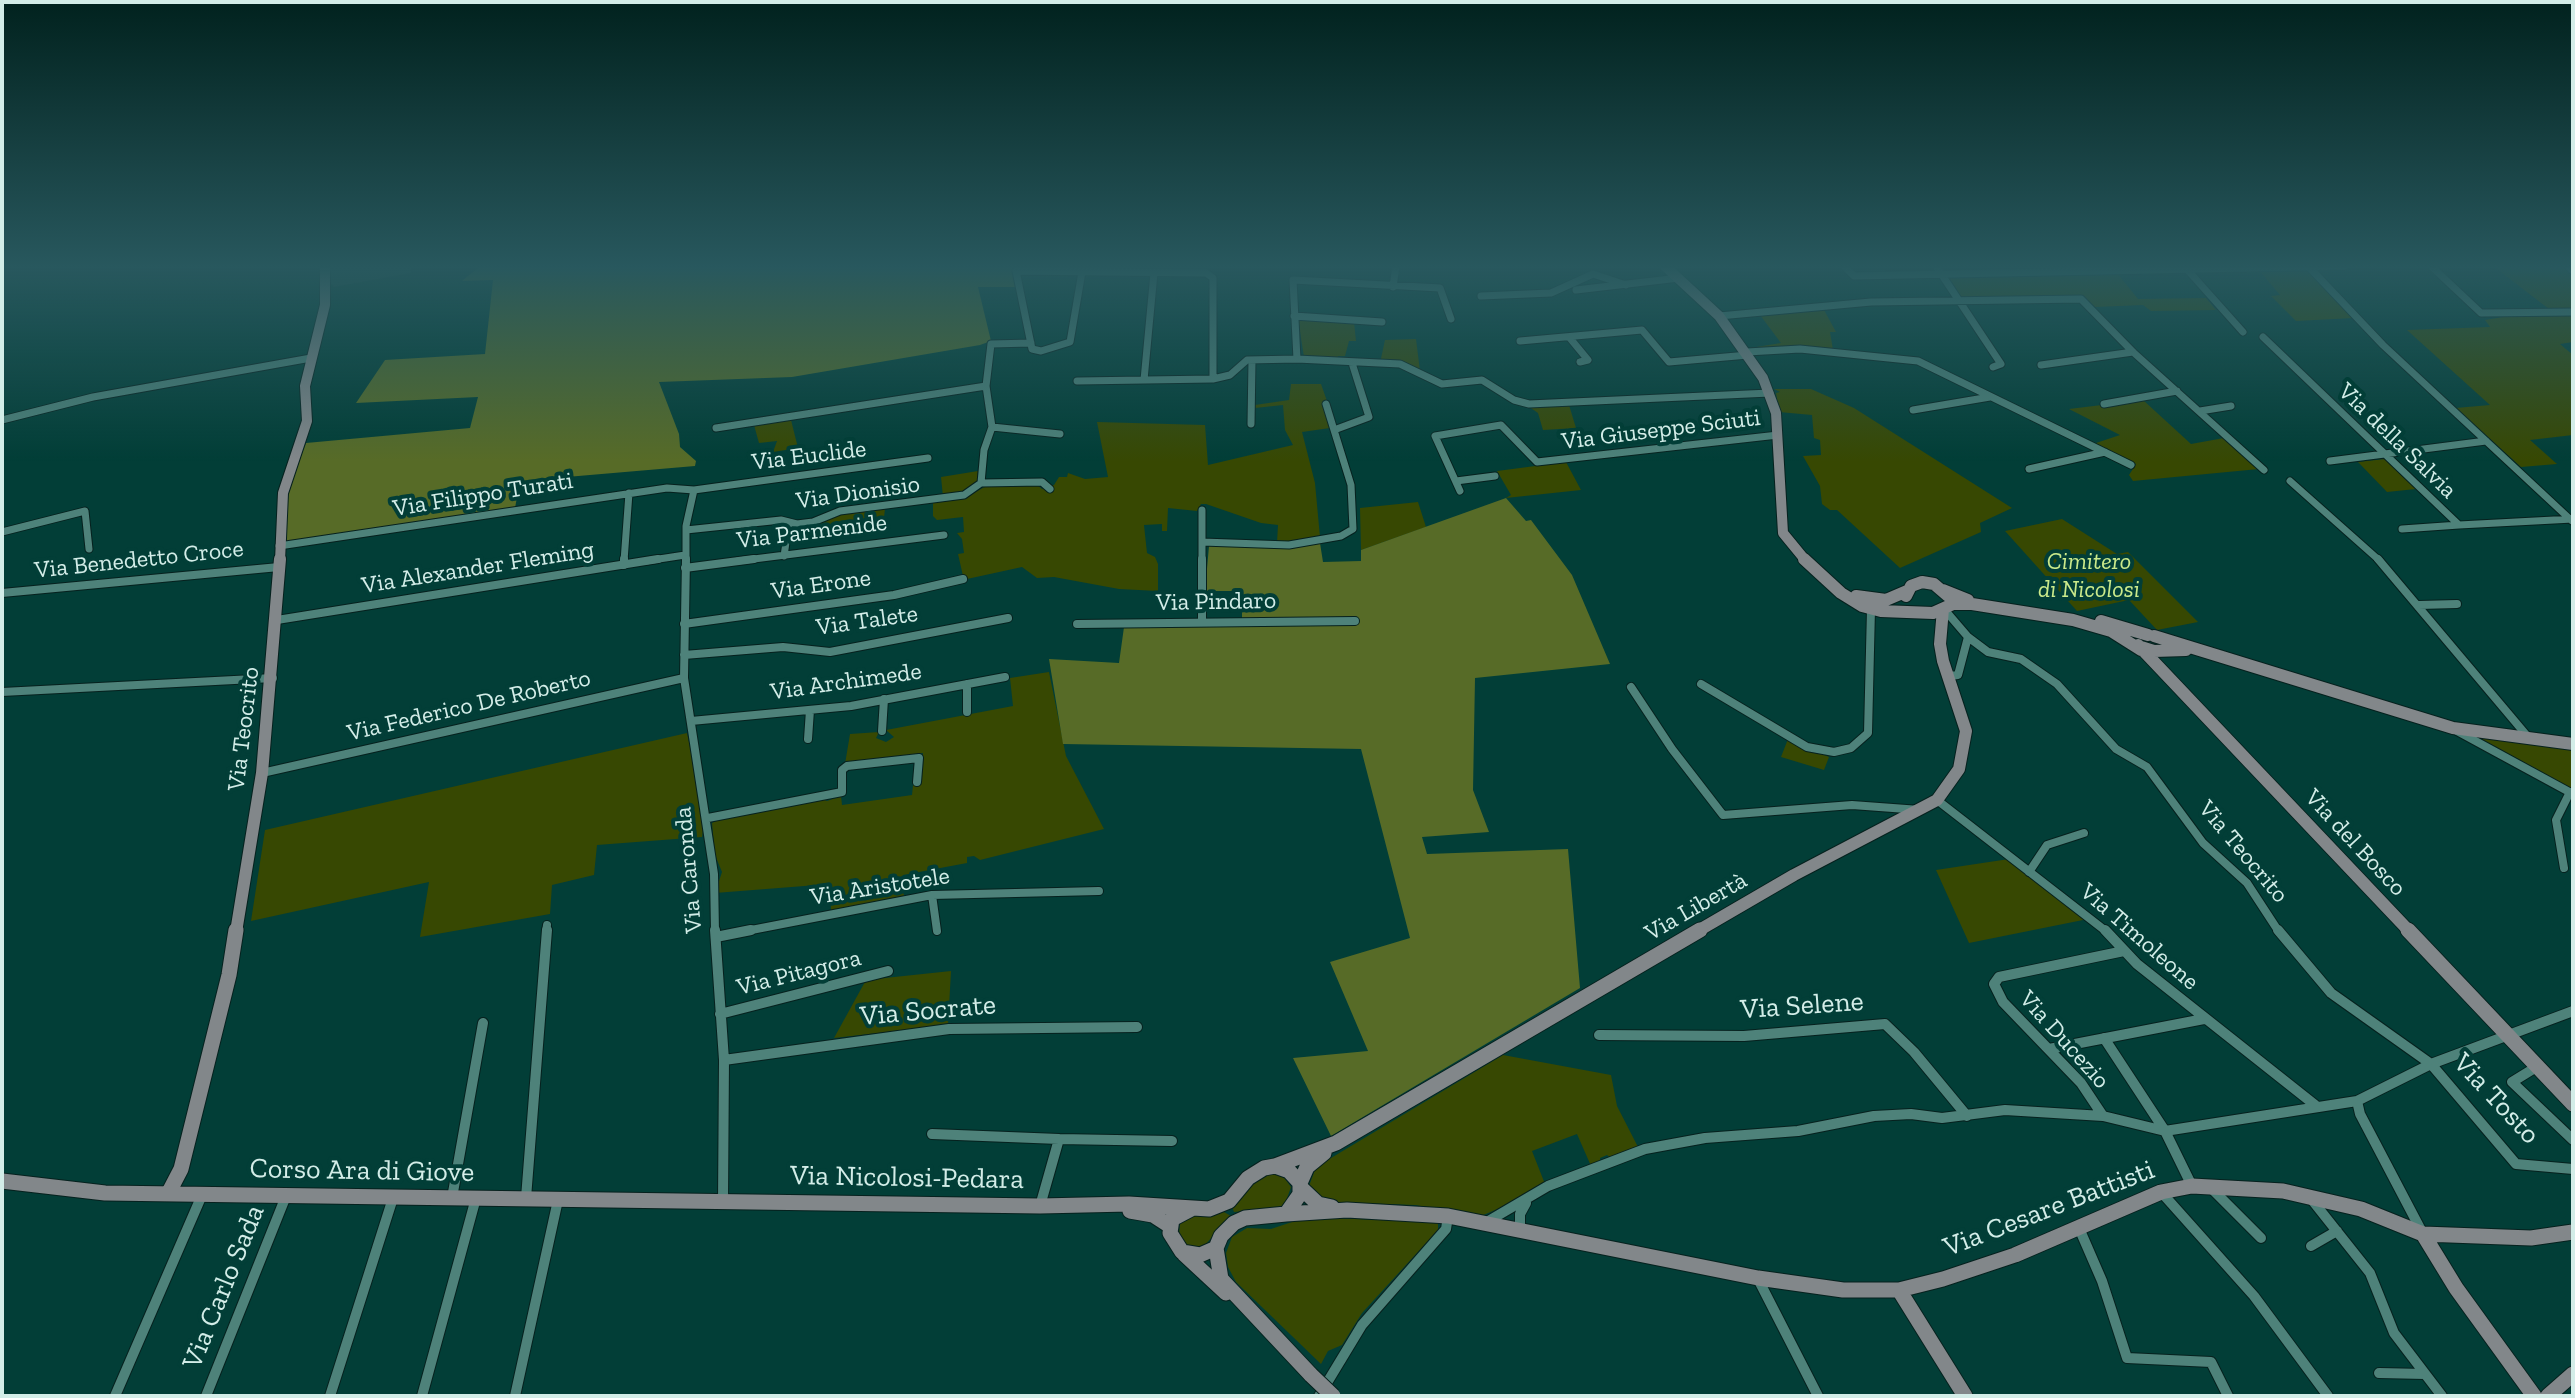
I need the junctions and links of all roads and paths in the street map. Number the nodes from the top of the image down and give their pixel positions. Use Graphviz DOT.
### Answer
graph roads {
  1 [pos="318,331"];
  2 [pos="1029,331"];
  3 [pos="1072,331"];
  4 [pos="1149,331"];
  5 [pos="1213,331"];
  6 [pos="1295,331"];
  7 [pos="1629,331"];
  8 [pos="1643,331"];
  9 [pos="1731,331"];
  10 [pos="1978,331"];
  11 [pos="2113,331"];
  12 [pos="2370,331"];
  13 [pos="1569,337"];
  14 [pos="2263,337"];
  15 [pos="1520,341"];
  16 [pos="1031,343"];
  17 [pos="2133,352"];
  18 [pos="1748,354"];
  19 [pos="311,358"];
  20 [pos="1297,359"];
  21 [pos="1252,360"];
  22 [pos="1580,362"];
  23 [pos="1352,363"];
  24 [pos="2041,365"];
  25 [pos="1993,367"];
  26 [pos="1213,379"];
  27 [pos="1144,380"];
  28 [pos="1077,381"];
  29 [pos="986,386"];
  30 [pos="2177,391"];
  31 [pos="1770,393"];
  32 [pos="1991,397"];
  33 [pos="1326,404"];
  34 [pos="2104,404"];
  35 [pos="2231,406"];
  36 [pos="1913,410"];
  37 [pos="2200,411"];
  38 [pos="2,420"];
  39 [pos="1251,424"];
  40 [pos="992,427"];
  41 [pos="716,428"];
  42 [pos="1334,430"];
  43 [pos="1060,434"];
  44 [pos="1778,435"];
  45 [pos="2486,441"];
  46 [pos="2106,452"];
  47 [pos="2383,454"];
  48 [pos="928,458"];
  49 [pos="2330,461"];
  50 [pos="2131,465"];
  51 [pos="2029,469"];
  52 [pos="2264,470"];
  53 [pos="1495,476"];
  54 [pos="1456,481"];
  55 [pos="2290,481"];
  56 [pos="981,483"];
  57 [pos="1050,489"];
  58 [pos="694,490"];
  59 [pos="1460,491"];
  60 [pos="629,493"];
  61 [pos="1202,510"];
  62 [pos="2572,520"];
  63 [pos="789,522"];
  64 [pos="2459,525"];
  65 [pos="2402,529"];
  66 [pos="686,530"];
  67 [pos="2,532"];
  68 [pos="944,535"];
  69 [pos="1202,542"];
  70 [pos="279,546"];
  71 [pos="89,549"];
  72 [pos="685,555"];
  73 [pos="784,556"];
  74 [pos="624,565"];
  75 [pos="279,567"];
  76 [pos="685,568"];
  77 [pos="1826,578"];
  78 [pos="963,579"];
  79 [pos="1943,590"];
  80 [pos="1907,591"];
  81 [pos="2,593"];
  82 [pos="2457,604"];
  83 [pos="2419,605"];
  84 [pos="1944,608"];
  85 [pos="1871,609"];
  86 [pos="1919,611"];
  87 [pos="1008,618"];
  88 [pos="277,620"];
  89 [pos="1355,621"];
  90 [pos="1202,622"];
  91 [pos="684,624"];
  92 [pos="1077,624"];
  93 [pos="1968,637"];
  94 [pos="1940,644"];
  95 [pos="2151,646"];
  96 [pos="684,655"];
  97 [pos="2228,660"];
  98 [pos="1949,676"];
  99 [pos="1005,677"];
  100 [pos="273,678"];
  101 [pos="684,678"];
  102 [pos="2171,679"];
  103 [pos="967,684"];
  104 [pos="1701,684"];
  105 [pos="1631,687"];
  106 [pos="2,692"];
  107 [pos="884,699"];
  108 [pos="810,710"];
  109 [pos="967,712"];
  110 [pos="691,721"];
  111 [pos="2453,728"];
  112 [pos="882,731"];
  113 [pos="2529,738"];
  114 [pos="808,739"];
  115 [pos="2573,744"];
  116 [pos="262,773"];
  117 [pos="917,782"];
  118 [pos="2572,793"];
  119 [pos="1937,800"];
  120 [pos="1921,811"];
  121 [pos="708,818"];
  122 [pos="2084,833"];
  123 [pos="2564,868"];
  124 [pos="2029,872"];
  125 [pos="1099,891"];
  126 [pos="932,895"];
  127 [pos="547,925"];
  128 [pos="937,931"];
  129 [pos="716,937"];
  130 [pos="2124,951"];
  131 [pos="888,971"];
  132 [pos="2573,1011"];
  133 [pos="720,1014"];
  134 [pos="2204,1019"];
  135 [pos="483,1023"];
  136 [pos="1137,1027"];
  137 [pos="1599,1035"];
  138 [pos="2509,1037"];
  139 [pos="2104,1038"];
  140 [pos="2049,1049"];
  141 [pos="724,1060"];
  142 [pos="2431,1064"];
  143 [pos="2535,1064"];
  144 [pos="2357,1101"];
  145 [pos="2573,1104"];
  146 [pos="2315,1105"];
  147 [pos="1967,1116"];
  148 [pos="2103,1116"];
  149 [pos="2165,1131"];
  150 [pos="932,1134"];
  151 [pos="1059,1139"];
  152 [pos="2573,1140"];
  153 [pos="1172,1141"];
  154 [pos="1336,1143"];
  155 [pos="1275,1166"];
  156 [pos="2573,1169"];
  157 [pos="2,1181"];
  158 [pos="1300,1185"];
  159 [pos="2200,1185"];
  160 [pos="2161,1192"];
  161 [pos="168,1194"];
  162 [pos="203,1194"];
  163 [pos="286,1196"];
  164 [pos="2309,1196"];
  165 [pos="393,1198"];
  166 [pos="452,1198"];
  167 [pos="476,1198"];
  168 [pos="526,1198"];
  169 [pos="558,1200"];
  170 [pos="723,1201"];
  171 [pos="1527,1202"];
  172 [pos="1040,1206"];
  173 [pos="1091,1206"];
  174 [pos="1191,1209"];
  175 [pos="1347,1210"];
  176 [pos="1286,1214"];
  177 [pos="1448,1216"];
  178 [pos="1485,1223"];
  179 [pos="1170,1226"];
  180 [pos="2079,1228"];
  181 [pos="1520,1230"];
  182 [pos="2337,1231"];
  183 [pos="2573,1232"];
  184 [pos="2423,1234"];
  185 [pos="2261,1238"];
  186 [pos="2311,1246"];
  187 [pos="1216,1248"];
  188 [pos="1182,1252"];
  189 [pos="1758,1278"];
  190 [pos="1899,1290"];
  191 [pos="1239,1302"];
  192 [pos="2379,1373"];
  193 [pos="2425,1374"];
  194 [pos="2573,1374"];
  195 [pos="115,1396"];
  196 [pos="206,1396"];
  197 [pos="330,1396"];
  198 [pos="422,1396"];
  199 [pos="515,1396"];
  200 [pos="1319,1396"];
  201 [pos="1333,1396"];
  202 [pos="1818,1396"];
  203 [pos="1965,1396"];
  204 [pos="2228,1396"];
  205 [pos="2328,1396"];
  206 [pos="2442,1396"];
  207 [pos="2534,1396"];
  208 [pos="2548,1396"];
  1 -- 19 [label="main road, Via Teocrito"];
  2 -- 16 [label="street"];
  3 -- 16 [label="street"];
  4 -- 27 [label="street"];
  5 -- 26 [label="street"];
  6 -- 20 [label="street"];
  7 -- 13 [label="street"];
  8 -- 18 [label="street"];
  9 -- 18 [label="main road"];
  10 -- 25 [label="street"];
  11 -- 17 [label="street"];
  12 -- 45 [label="street"];
  13 -- 15 [label="street"];
  13 -- 22 [label="street"];
  14 -- 47 [label="street, Via della Salvia"];
  16 -- 29 [label="street"];
  17 -- 24 [label="street"];
  17 -- 30 [label="street"];
  18 -- 31 [label="main road"];
  18 -- 32 [label="street"];
  19 -- 38 [label="street"];
  19 -- 70 [label="main road, Via Teocrito"];
  20 -- 21 [label="street"];
  20 -- 23 [label="street"];
  21 -- 26 [label="street"];
  21 -- 39 [label="street"];
  23 -- 31 [label="street"];
  23 -- 42 [label="street"];
  26 -- 27 [label="street"];
  27 -- 28 [label="street"];
  29 -- 40 [label="street"];
  29 -- 41 [label="street"];
  30 -- 34 [label="street"];
  30 -- 37 [label="street"];
  31 -- 44 [label="main road"];
  32 -- 36 [label="street"];
  32 -- 46 [label="street"];
  33 -- 42 [label="street"];
  35 -- 37 [label="street"];
  37 -- 52 [label="street"];
  40 -- 43 [label="street"];
  40 -- 56 [label="street"];
  42 -- 69 [label="street"];
  44 -- 54 [label="street, Via Giuseppe Sciuti"];
  44 -- 77 [label="main road"];
  45 -- 47 [label="street"];
  45 -- 62 [label="street"];
  46 -- 50 [label="street"];
  46 -- 51 [label="street"];
  47 -- 49 [label="street"];
  47 -- 64 [label="street, Via della Salvia"];
  48 -- 58 [label="street, Via Euclide"];
  53 -- 54 [label="street"];
  54 -- 59 [label="street, Via Giuseppe Sciuti"];
  55 -- 83 [label="street"];
  56 -- 57 [label="street"];
  56 -- 63 [label="street, Via Dionisio"];
  58 -- 60 [label="street, Via Filippo Turati"];
  58 -- 66 [label="street, Via Caronda"];
  60 -- 70 [label="street, Via Filippo Turati"];
  60 -- 74 [label="street"];
  61 -- 69 [label="street"];
  62 -- 64 [label="street, Via della Salvia"];
  63 -- 66 [label="street, Via Dionisio"];
  63 -- 73 [label="street"];
  64 -- 65 [label="street"];
  66 -- 72 [label="street, Via Caronda"];
  67 -- 71 [label="street"];
  68 -- 73 [label="street, Via Parmenide"];
  69 -- 90 [label="street"];
  70 -- 75 [label="main road, Via Teocrito"];
  72 -- 74 [label="street, Via Alexander Fleming"];
  72 -- 76 [label="street, Via Caronda"];
  73 -- 76 [label="street, Via Parmenide"];
  74 -- 88 [label="street, Via Alexander Fleming"];
  75 -- 81 [label="street, Via Benedetto Croce"];
  75 -- 88 [label="main road, Via Teocrito"];
  76 -- 91 [label="street, Via Caronda"];
  77 -- 80 [label="main road"];
  77 -- 85 [label="main road"];
  78 -- 91 [label="street, Via Erone"];
  79 -- 80 [label="main road"];
  79 -- 84 [label="main road"];
  79 -- 95 [label="main road"];
  80 -- 86 [label="main road"];
  82 -- 83 [label="street"];
  83 -- 113 [label="street"];
  84 -- 86 [label="main road"];
  84 -- 93 [label="street"];
  84 -- 94 [label="main road"];
  84 -- 95 [label="main road"];
  85 -- 86 [label="main road"];
  85 -- 104 [label="street"];
  86 -- 94 [label="main road"];
  87 -- 96 [label="street, Via Talete"];
  88 -- 100 [label="main road, Via Teocrito"];
  89 -- 90 [label="street, Via Pindaro"];
  90 -- 92 [label="street, Via Pindaro"];
  91 -- 96 [label="street, Via Caronda"];
  93 -- 98 [label="street"];
  93 -- 142 [label="street, Via Teocrito"];
  94 -- 98 [label="main road, Via Libertà"];
  95 -- 97 [label="main road"];
  95 -- 97 [label="main road"];
  95 -- 102 [label="main road, Via del Bosco"];
  95 -- 102 [label="main road"];
  96 -- 101 [label="street, Via Caronda"];
  97 -- 111 [label="main road"];
  98 -- 119 [label="main road, Via Libertà"];
  99 -- 103 [label="street, Via Archimede"];
  100 -- 106 [label="street"];
  100 -- 116 [label="main road, Via Teocrito"];
  101 -- 110 [label="street, Via Caronda"];
  101 -- 116 [label="street, Via Federico De Roberto"];
  102 -- 138 [label="main road, Via del Bosco"];
  103 -- 107 [label="street, Via Archimede"];
  103 -- 109 [label="street"];
  105 -- 120 [label="street"];
  107 -- 108 [label="street, Via Archimede"];
  107 -- 112 [label="street"];
  108 -- 110 [label="street, Via Archimede"];
  108 -- 114 [label="street"];
  110 -- 121 [label="street, Via Caronda"];
  111 -- 113 [label="main road"];
  111 -- 118 [label="street"];
  113 -- 115 [label="main road"];
  116 -- 161 [label="main road, Via Teocrito"];
  117 -- 121 [label="street"];
  118 -- 123 [label="street"];
  119 -- 120 [label="main road, Via Libertà"];
  119 -- 124 [label="street, Via Timoleone"];
  120 -- 154 [label="main road, Via Libertà"];
  121 -- 129 [label="street, Via Caronda"];
  122 -- 124 [label="street"];
  124 -- 130 [label="street, Via Timoleone"];
  125 -- 126 [label="street, Via Aristotele"];
  126 -- 128 [label="street"];
  126 -- 129 [label="street, Via Aristotele"];
  127 -- 168 [label="street"];
  129 -- 133 [label="street, Via Caronda"];
  130 -- 134 [label="street, Via Timoleone"];
  130 -- 140 [label="street, Via Ducezio"];
  131 -- 133 [label="street, Via Pitagora"];
  132 -- 138 [label="street"];
  133 -- 141 [label="street, Via Caronda"];
  134 -- 139 [label="street"];
  134 -- 146 [label="street, Via Timoleone"];
  135 -- 166 [label="street"];
  136 -- 141 [label="street, Via Socrate"];
  137 -- 147 [label="street, Via Selene"];
  138 -- 142 [label="street"];
  138 -- 143 [label="main road, Via del Bosco"];
  139 -- 140 [label="street"];
  139 -- 149 [label="street"];
  140 -- 148 [label="street, Via Ducezio"];
  141 -- 170 [label="street, Via Caronda"];
  142 -- 144 [label="street"];
  142 -- 156 [label="street, Via Tosto"];
  143 -- 145 [label="main road, Via del Bosco"];
  143 -- 152 [label="street"];
  144 -- 146 [label="street"];
  144 -- 184 [label="street"];
  146 -- 149 [label="street"];
  147 -- 148 [label="street"];
  147 -- 171 [label="street"];
  148 -- 149 [label="street"];
  149 -- 159 [label="street"];
  150 -- 151 [label="street"];
  151 -- 153 [label="street"];
  151 -- 172 [label="street"];
  154 -- 155 [label="main road"];
  154 -- 158 [label="main road"];
  155 -- 158 [label="main road"];
  155 -- 174 [label="main road"];
  157 -- 161 [label="main road, Corso Ara di Giove"];
  158 -- 175 [label="main road"];
  158 -- 176 [label="main road"];
  159 -- 160 [label="main road, Via Cesare Battisti"];
  159 -- 164 [label="main road, Via Cesare Battisti"];
  159 -- 185 [label="street"];
  160 -- 180 [label="main road, Via Cesare Battisti"];
  160 -- 205 [label="street"];
  161 -- 162 [label="main road, Corso Ara di Giove"];
  162 -- 163 [label="main road, Corso Ara di Giove"];
  162 -- 195 [label="street"];
  163 -- 165 [label="main road, Corso Ara di Giove"];
  163 -- 196 [label="street, Via Carlo Sada"];
  164 -- 182 [label="street"];
  164 -- 184 [label="main road, Via Cesare Battisti"];
  165 -- 166 [label="main road, Corso Ara di Giove"];
  165 -- 197 [label="street"];
  166 -- 167 [label="main road, Corso Ara di Giove"];
  167 -- 168 [label="main road, Corso Ara di Giove"];
  167 -- 198 [label="street"];
  168 -- 169 [label="main road, Corso Ara di Giove"];
  169 -- 170 [label="main road, Corso Ara di Giove"];
  169 -- 199 [label="street"];
  170 -- 172 [label="main road, Via Nicolosi-Pedara"];
  171 -- 178 [label="street"];
  171 -- 181 [label="street"];
  172 -- 173 [label="main road, Via Nicolosi-Pedara"];
  173 -- 174 [label="main road"];
  173 -- 179 [label="main road"];
  174 -- 179 [label="main road"];
  175 -- 176 [label="main road"];
  175 -- 177 [label="main road"];
  176 -- 187 [label="main road"];
  177 -- 178 [label="main road, Via Cesare Battisti"];
  177 -- 200 [label="street"];
  178 -- 181 [label="main road, Via Cesare Battisti"];
  179 -- 188 [label="main road"];
  180 -- 190 [label="main road, Via Cesare Battisti"];
  180 -- 204 [label="street"];
  181 -- 189 [label="main road, Via Cesare Battisti"];
  182 -- 186 [label="street"];
  182 -- 193 [label="street"];
  183 -- 184 [label="main road, Via Cesare Battisti"];
  184 -- 207 [label="main road"];
  187 -- 188 [label="main road"];
  187 -- 191 [label="main road"];
  188 -- 191 [label="main road"];
  189 -- 190 [label="main road, Via Cesare Battisti"];
  189 -- 202 [label="street"];
  190 -- 203 [label="main road"];
  191 -- 201 [label="main road, bridge"];
  192 -- 193 [label="street"];
  193 -- 206 [label="street"];
  194 -- 208 [label="main road"];
}
